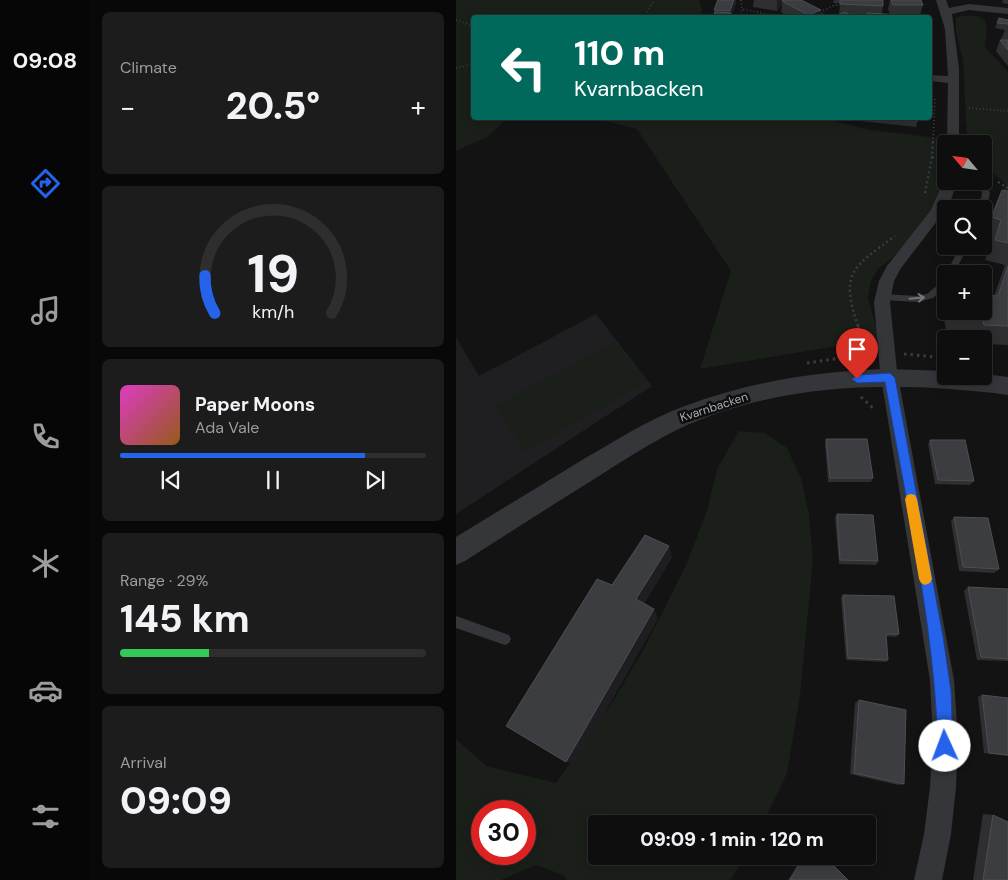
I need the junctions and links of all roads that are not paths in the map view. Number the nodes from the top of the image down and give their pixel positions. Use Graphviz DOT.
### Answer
graph roads {
  1 [pos="941,0"];
  2 [pos="1008,11"];
  3 [pos="947,13"];
  4 [pos="933,78"];
  5 [pos="954,80"];
  6 [pos="953,135"];
  7 [pos="947,190"];
  8 [pos="937,289"];
  9 [pos="882,297"];
  10 [pos="890,378"];
  11 [pos="1008,386"];
  12 [pos="456,552"];
  13 [pos="456,622"];
  14 [pos="505,639"];
  15 [pos="928,880"];
  1 -- 3 [label="street"];
  2 -- 3 [label="street"];
  3 -- 5 [label="street"];
  4 -- 5 [label="street"];
  5 -- 6 [label="street"];
  7 -- 9 [label="street"];
  9 -- 8 [label="lane, one-way"];
  9 -- 10 [label="street"];
  10 -- 11 [label="street, Kvarnbacken"];
  10 -- 12 [label="street, Kvarnbacken"];
  10 -- 15 [label="street"];
  13 -- 14 [label="lane"];
}
